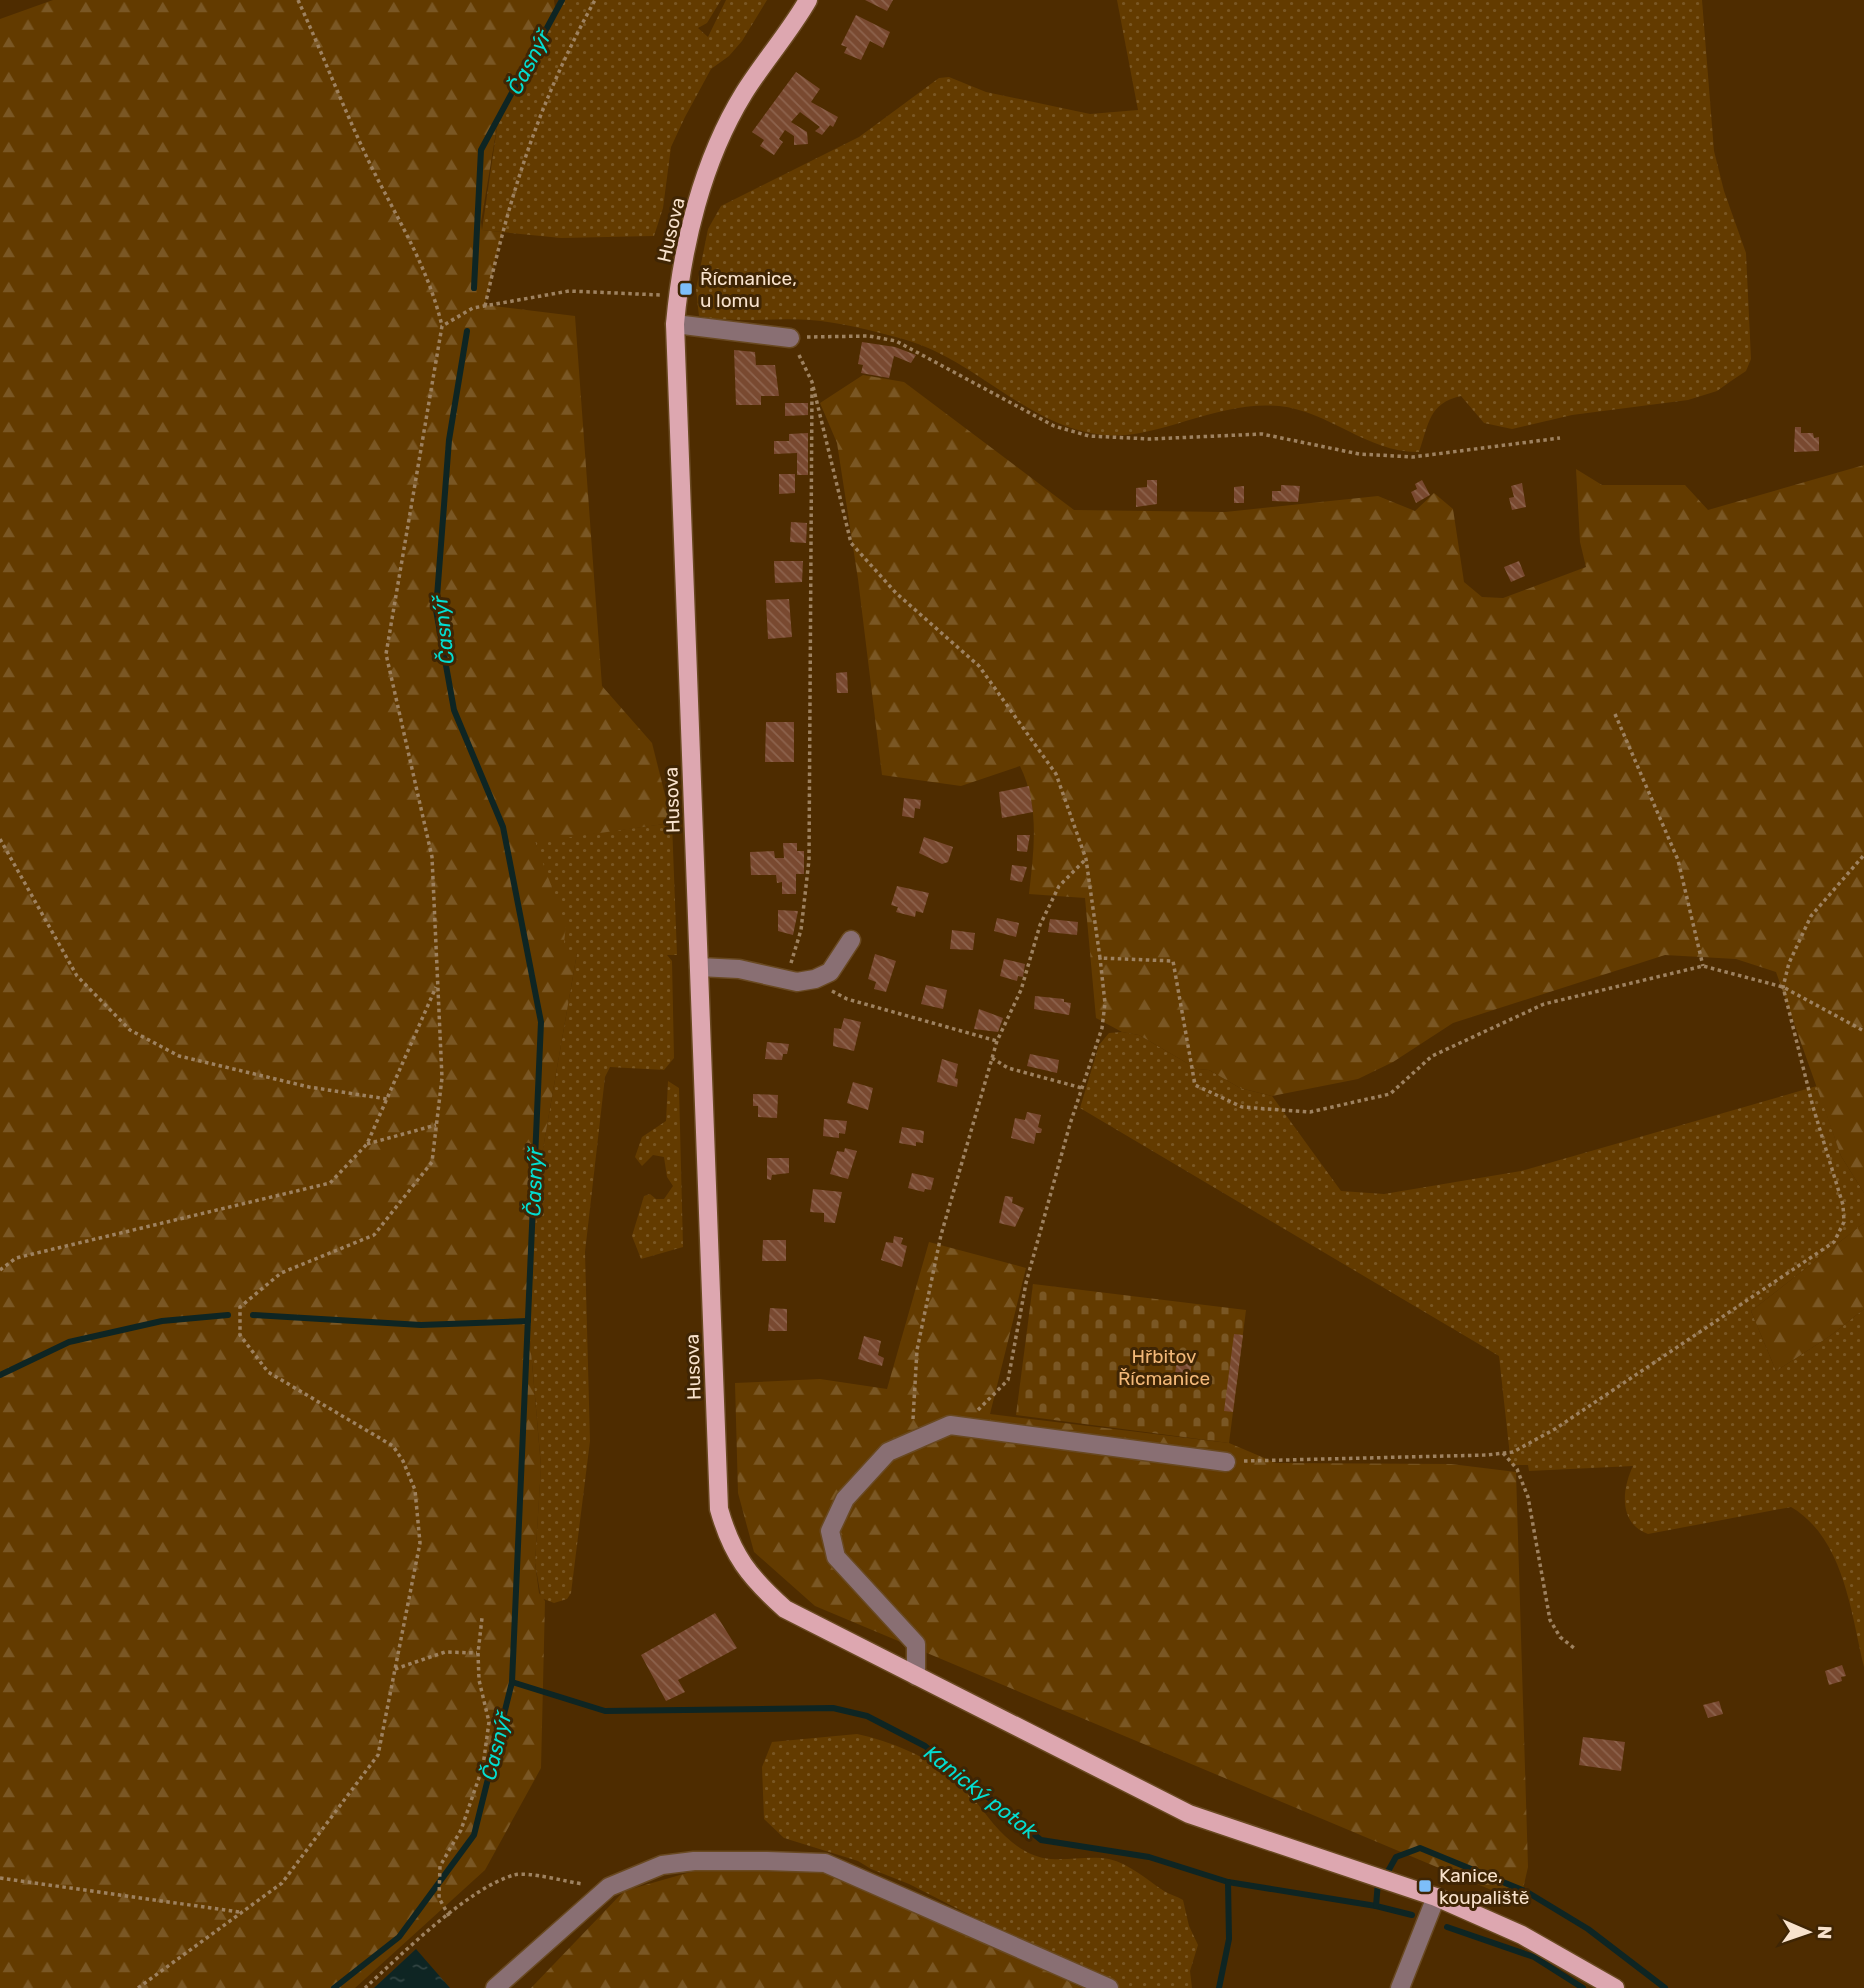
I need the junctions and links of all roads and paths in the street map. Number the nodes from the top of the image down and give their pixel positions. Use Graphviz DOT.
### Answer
graph roads {
  1 [pos="299,0"];
  2 [pos="595,0"];
  3 [pos="808,0"];
  4 [pos="678,296"];
  5 [pos="485,306"];
  6 [pos="675,324"];
  7 [pos="442,326"];
  8 [pos="790,338"];
  9 [pos="812,382"];
  10 [pos="1560,438"];
  11 [pos="1615,713"];
  12 [pos="0,839"];
  13 [pos="1864,855"];
  14 [pos="1086,859"];
  15 [pos="851,940"];
  16 [pos="1100,958"];
  17 [pos="1703,966"];
  18 [pos="699,967"];
  19 [pos="815,979"];
  20 [pos="787,980"];
  21 [pos="438,984"];
  22 [pos="1783,987"];
  23 [pos="1864,1031"];
  24 [pos="997,1041"];
  25 [pos="992,1058"];
  26 [pos="1082,1088"];
  27 [pos="387,1099"];
  28 [pos="437,1124"];
  29 [pos="367,1144"];
  30 [pos="0,1270"];
  31 [pos="950,1425"];
  32 [pos="911,1442"];
  33 [pos="1503,1453"];
  34 [pos="1226,1462"];
  35 [pos="482,1618"];
  36 [pos="1574,1648"];
  37 [pos="478,1653"];
  38 [pos="395,1670"];
  39 [pos="916,1676"];
  40 [pos="0,1878"];
  41 [pos="609,1887"];
  42 [pos="1436,1897"];
  43 [pos="241,1913"];
  44 [pos="449,1916"];
  45 [pos="138,1988"];
  46 [pos="365,1988"];
  47 [pos="495,1988"];
  48 [pos="1109,1988"];
  49 [pos="1401,1988"];
  50 [pos="1615,1988"];
  1 -- 7 [label="path"];
  2 -- 5 [label="path"];
  3 -- 4 [label="main road, Husova"];
  4 -- 5 [label="path"];
  4 -- 6 [label="main road, Husova"];
  5 -- 7 [label="path"];
  6 -- 8 [label="lane"];
  6 -- 18 [label="main road, Husova"];
  7 -- 21 [label="path"];
  8 -- 9 [label="path"];
  8 -- 10 [label="path"];
  9 -- 14 [label="path"];
  9 -- 20 [label="path"];
  11 -- 17 [label="path"];
  12 -- 27 [label="path"];
  13 -- 22 [label="path"];
  14 -- 16 [label="path"];
  14 -- 24 [label="path"];
  15 -- 19 [label="lane"];
  16 -- 17 [label="path"];
  16 -- 26 [label="path"];
  17 -- 22 [label="path"];
  18 -- 20 [label="lane"];
  18 -- 39 [label="main road, Husova"];
  19 -- 20 [label="lane"];
  19 -- 24 [label="path"];
  21 -- 27 [label="path"];
  21 -- 28 [label="path"];
  22 -- 23 [label="path"];
  22 -- 33 [label="path"];
  24 -- 25 [label="path"];
  25 -- 26 [label="path"];
  25 -- 32 [label="path"];
  26 -- 31 [label="path"];
  27 -- 29 [label="path"];
  28 -- 29 [label="path"];
  28 -- 38 [label="path"];
  29 -- 30 [label="path"];
  31 -- 32 [label="lane"];
  31 -- 34 [label="lane"];
  32 -- 39 [label="lane"];
  33 -- 34 [label="path"];
  33 -- 36 [label="path"];
  35 -- 37 [label="path"];
  37 -- 38 [label="path"];
  37 -- 44 [label="path"];
  38 -- 43 [label="path"];
  39 -- 42 [label="main road, Husova"];
  40 -- 43 [label="path"];
  41 -- 44 [label="path"];
  41 -- 47 [label="lane"];
  41 -- 48 [label="lane"];
  42 -- 49 [label="lane"];
  42 -- 50 [label="main road, Husova"];
  43 -- 45 [label="path"];
  44 -- 46 [label="path"];
}
